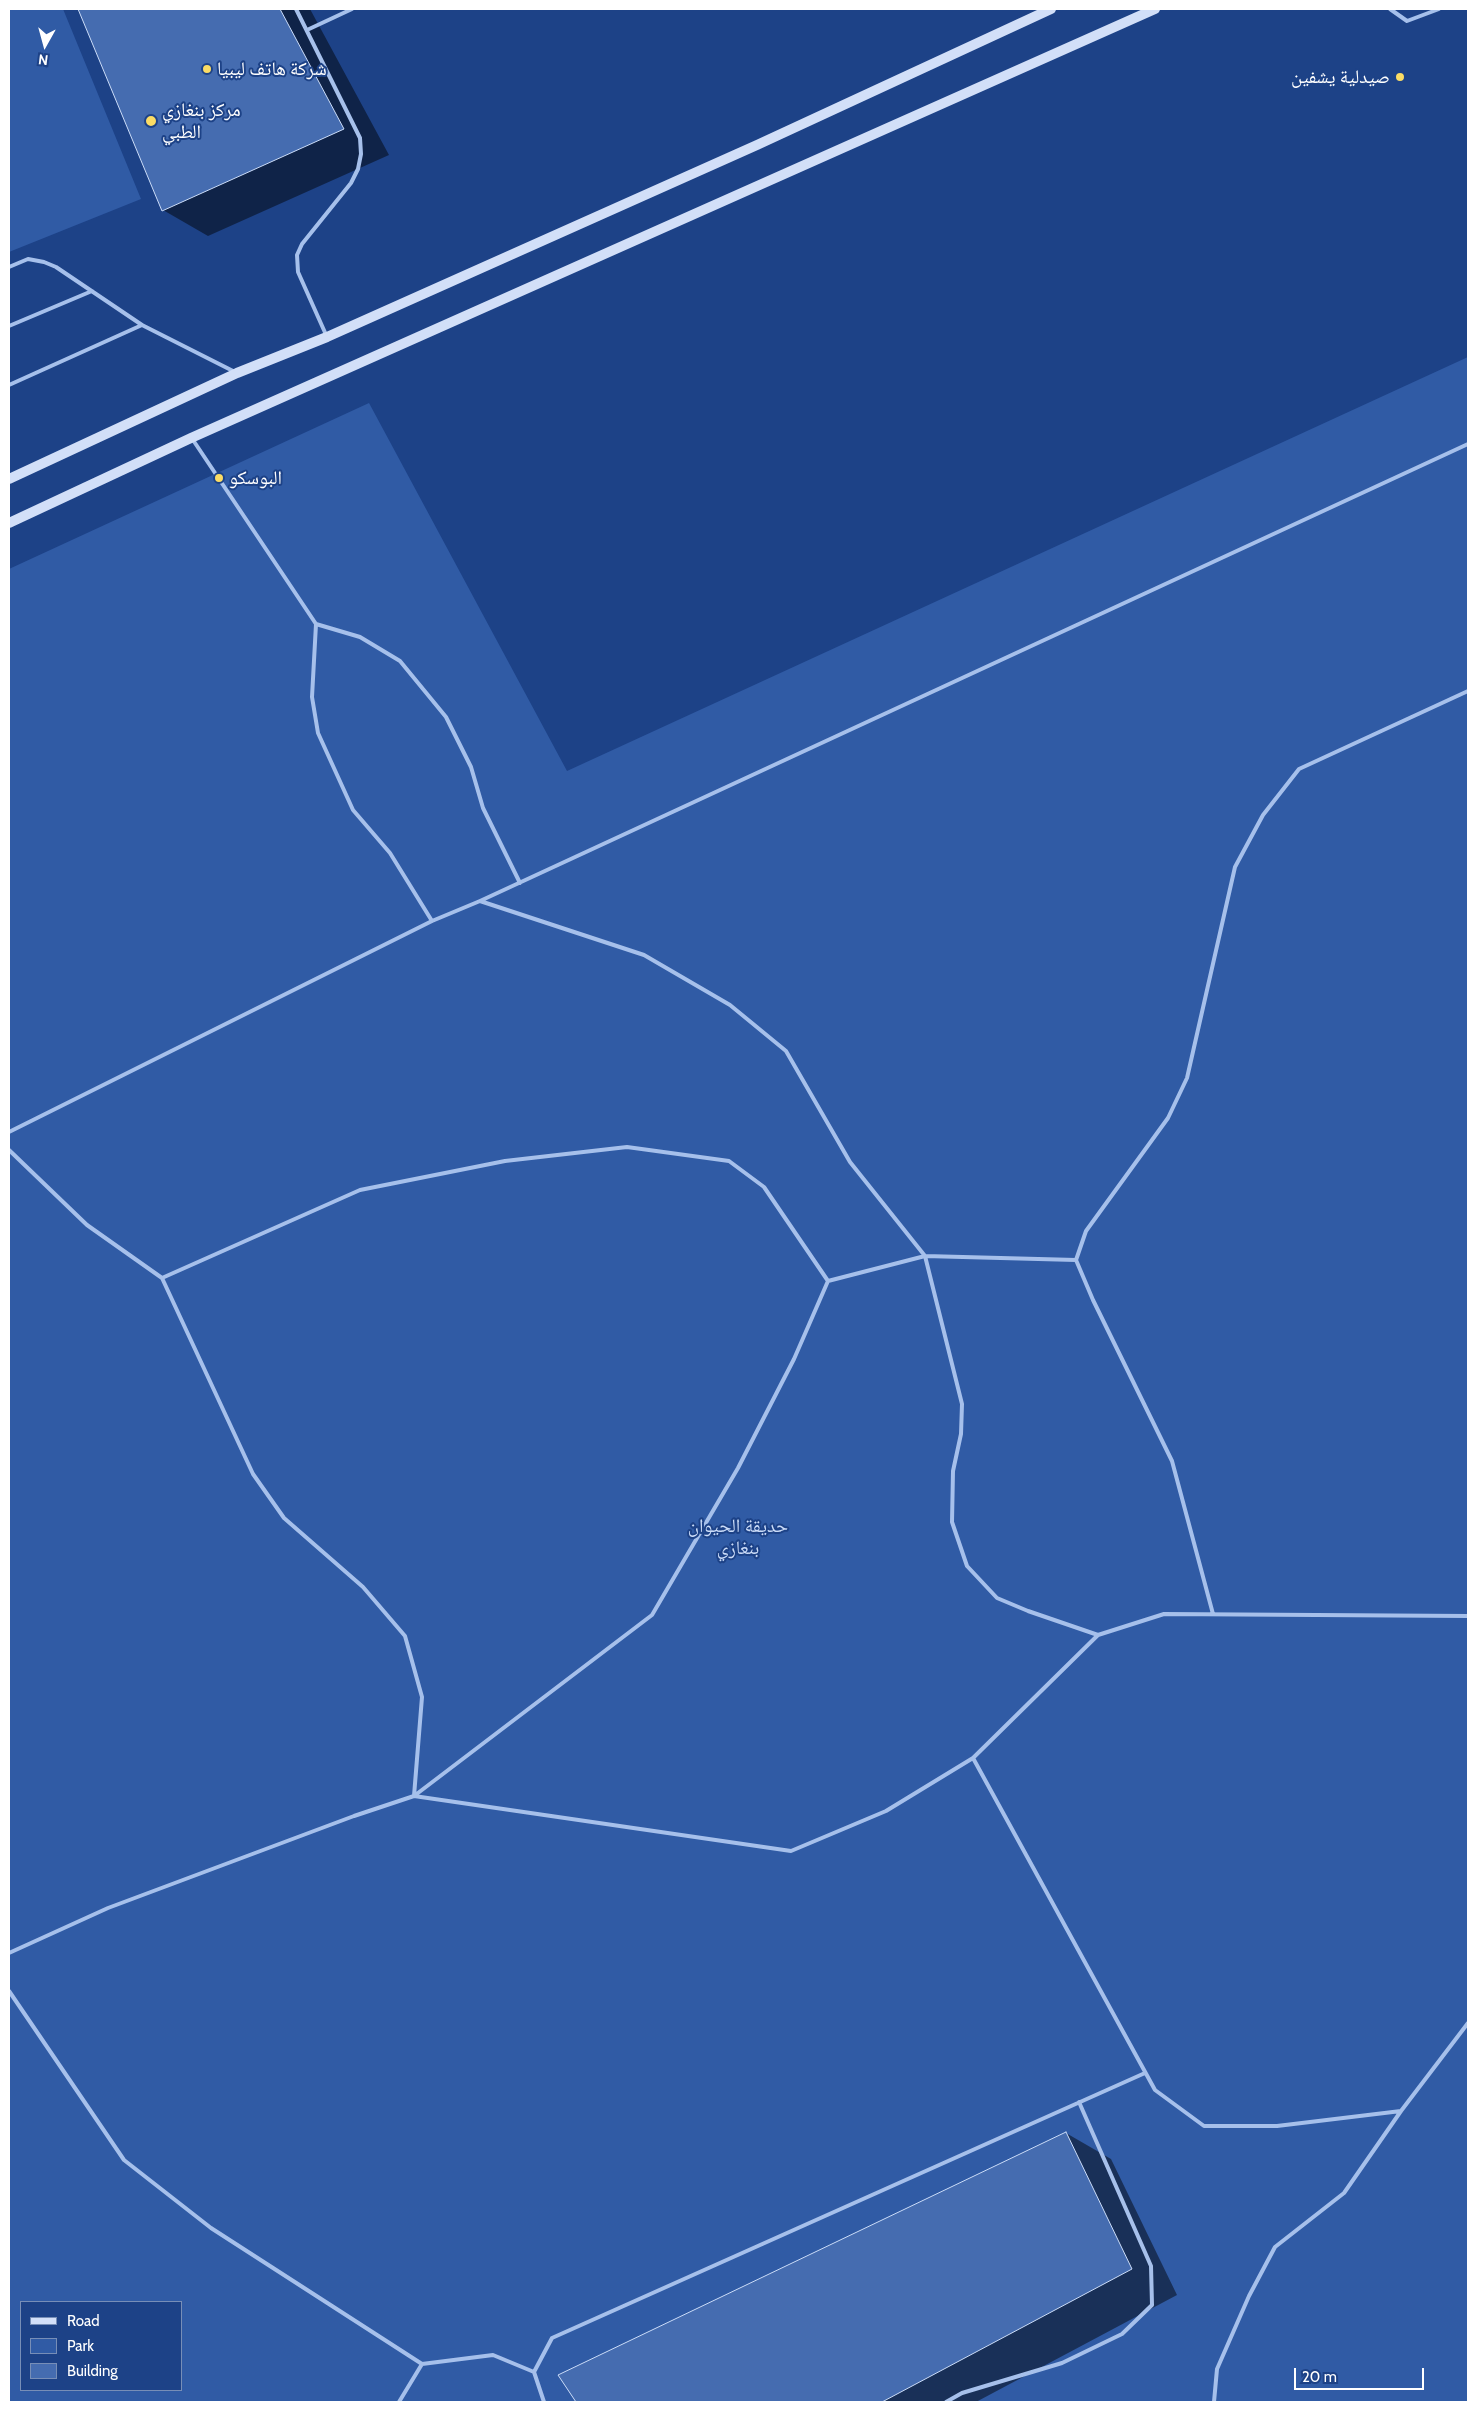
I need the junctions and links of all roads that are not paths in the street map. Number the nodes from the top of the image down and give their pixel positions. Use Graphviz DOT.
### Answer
graph roads {
  1 [pos="296,9"];
  2 [pos="352,9"];
  3 [pos="1051,9"];
  4 [pos="1155,9"];
  5 [pos="1390,9"];
  6 [pos="1439,9"];
  7 [pos="307,30"];
  8 [pos="9,267"];
  9 [pos="92,291"];
  10 [pos="142,325"];
  11 [pos="9,326"];
  12 [pos="328,337"];
  13 [pos="237,373"];
  14 [pos="9,385"];
  15 [pos="192,438"];
  16 [pos="1468,444"];
  17 [pos="9,479"];
  18 [pos="9,523"];
  19 [pos="316,624"];
  20 [pos="1468,691"];
  21 [pos="520,882"];
  22 [pos="480,901"];
  23 [pos="432,921"];
  24 [pos="9,1132"];
  25 [pos="9,1150"];
  26 [pos="925,1256"];
  27 [pos="1076,1260"];
  28 [pos="162,1278"];
  29 [pos="828,1281"];
  30 [pos="1213,1614"];
  31 [pos="1468,1616"];
  32 [pos="1098,1635"];
  33 [pos="974,1758"];
  34 [pos="414,1796"];
  35 [pos="9,1953"];
  36 [pos="9,1991"];
  37 [pos="1468,2024"];
  38 [pos="1146,2073"];
  39 [pos="1079,2102"];
  40 [pos="1401,2111"];
  41 [pos="422,2364"];
  42 [pos="534,2372"];
  43 [pos="399,2402"];
  44 [pos="544,2402"];
  45 [pos="946,2402"];
  46 [pos="1214,2402"];
  1 -- 7 [label="lane"];
  2 -- 7 [label="lane"];
  3 -- 12 [label="main road"];
  4 -- 15 [label="main road"];
  5 -- 6 [label="lane"];
  7 -- 12 [label="lane"];
  8 -- 9 [label="lane"];
  9 -- 10 [label="lane"];
  9 -- 11 [label="lane"];
  10 -- 13 [label="lane"];
  10 -- 14 [label="lane"];
  12 -- 13 [label="main road"];
  13 -- 17 [label="main road"];
  15 -- 18 [label="main road"];
  15 -- 19 [label="lane"];
  16 -- 21 [label="lane"];
  19 -- 21 [label="lane"];
  19 -- 23 [label="lane"];
  20 -- 27 [label="lane"];
  21 -- 22 [label="lane"];
  22 -- 23 [label="lane"];
  22 -- 26 [label="lane"];
  23 -- 24 [label="lane"];
  25 -- 28 [label="lane"];
  26 -- 27 [label="lane"];
  26 -- 29 [label="lane"];
  26 -- 32 [label="lane"];
  27 -- 30 [label="lane"];
  28 -- 29 [label="lane"];
  28 -- 34 [label="lane"];
  29 -- 34 [label="lane"];
  30 -- 31 [label="lane"];
  30 -- 32 [label="lane"];
  32 -- 33 [label="lane"];
  33 -- 34 [label="lane"];
  33 -- 38 [label="lane"];
  34 -- 35 [label="lane"];
  36 -- 41 [label="lane"];
  37 -- 40 [label="lane"];
  38 -- 39 [label="lane"];
  38 -- 40 [label="lane"];
  39 -- 42 [label="lane"];
  39 -- 45 [label="lane"];
  40 -- 46 [label="lane"];
  41 -- 42 [label="lane"];
  41 -- 43 [label="lane"];
  42 -- 44 [label="lane"];
}
